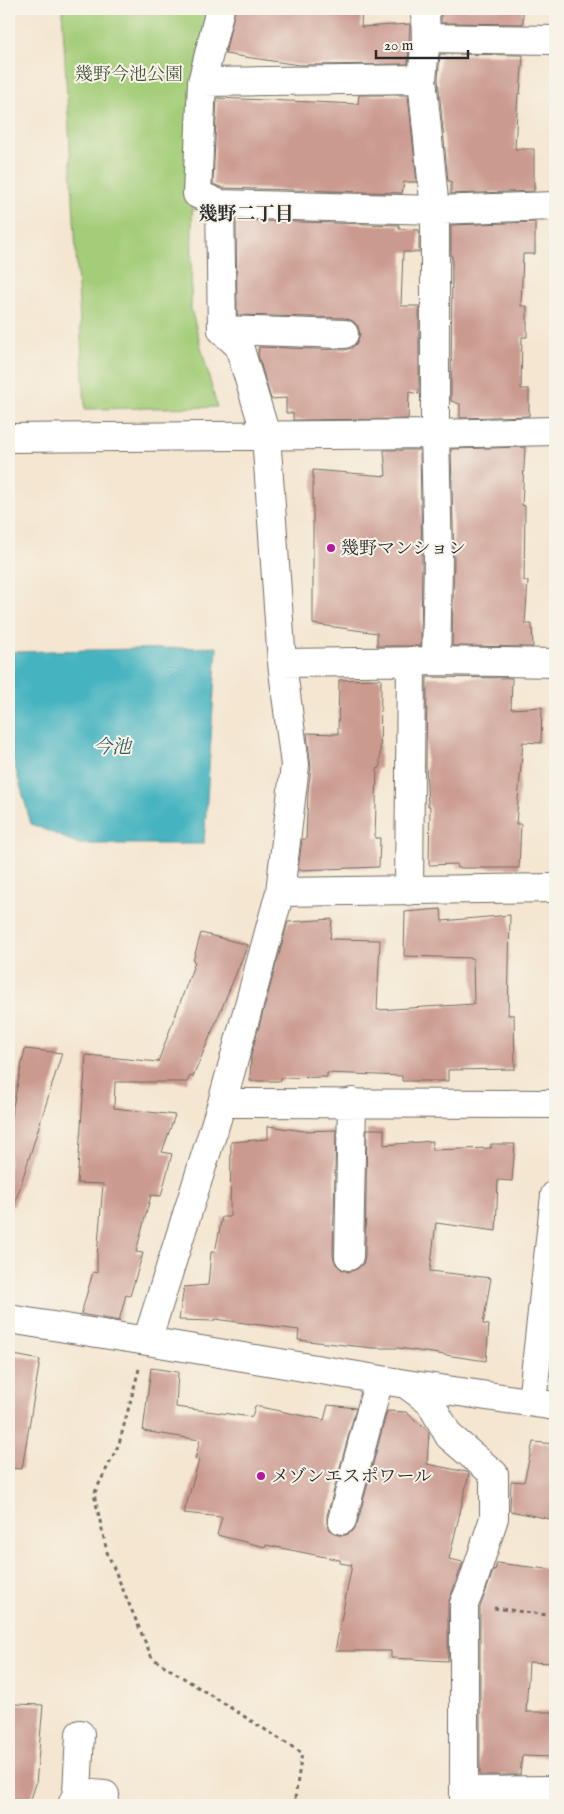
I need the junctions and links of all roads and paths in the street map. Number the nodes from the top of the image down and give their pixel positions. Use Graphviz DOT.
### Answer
graph roads {
  1 [pos="220,9"];
  2 [pos="425,9"];
  3 [pos="426,38"];
  4 [pos="555,40"];
  5 [pos="422,79"];
  6 [pos="202,82"];
  7 [pos="220,204"];
  8 [pos="555,206"];
  9 [pos="435,210"];
  10 [pos="222,330"];
  11 [pos="344,334"];
  12 [pos="555,431"];
  13 [pos="435,434"];
  14 [pos="266,435"];
  15 [pos="9,438"];
  16 [pos="424,661"];
  17 [pos="282,663"];
  18 [pos="555,663"];
  19 [pos="555,888"];
  20 [pos="409,891"];
  21 [pos="280,892"];
  22 [pos="352,1102"];
  23 [pos="222,1103"];
  24 [pos="555,1104"];
  25 [pos="555,1195"];
  26 [pos="350,1256"];
  27 [pos="9,1319"];
  28 [pos="147,1340"];
  29 [pos="378,1380"];
  30 [pos="406,1384"];
  31 [pos="544,1404"];
  32 [pos="342,1520"];
  33 [pos="464,1604"];
  34 [pos="555,1616"];
  35 [pos="80,1734"];
  36 [pos="555,1790"];
  37 [pos="105,1795"];
  38 [pos="465,1798"];
  39 [pos="74,1799"];
  40 [pos="294,1805"];
  1 -- 6 [label="street"];
  2 -- 3 [label="street"];
  3 -- 4 [label="street"];
  3 -- 5 [label="street"];
  5 -- 6 [label="street"];
  5 -- 9 [label="street"];
  6 -- 7 [label="street"];
  7 -- 9 [label="street"];
  7 -- 10 [label="street"];
  8 -- 9 [label="street"];
  9 -- 13 [label="street"];
  10 -- 11 [label="street"];
  10 -- 14 [label="street"];
  12 -- 13 [label="street"];
  13 -- 14 [label="street"];
  13 -- 16 [label="street"];
  14 -- 15 [label="street"];
  14 -- 17 [label="street"];
  16 -- 17 [label="street"];
  16 -- 18 [label="street"];
  16 -- 20 [label="street"];
  17 -- 21 [label="street"];
  19 -- 20 [label="street"];
  20 -- 21 [label="street"];
  21 -- 23 [label="street"];
  22 -- 23 [label="street"];
  22 -- 24 [label="street"];
  22 -- 26 [label="street"];
  23 -- 28 [label="street"];
  25 -- 31 [label="street"];
  27 -- 28 [label="street"];
  28 -- 29 [label="street"];
  28 -- 40 [label="path"];
  29 -- 30 [label="street"];
  29 -- 32 [label="street"];
  30 -- 31 [label="street"];
  30 -- 33 [label="street"];
  33 -- 34 [label="path"];
  33 -- 38 [label="street"];
  35 -- 39 [label="street"];
  36 -- 38 [label="street"];
  37 -- 39 [label="street"];
}
